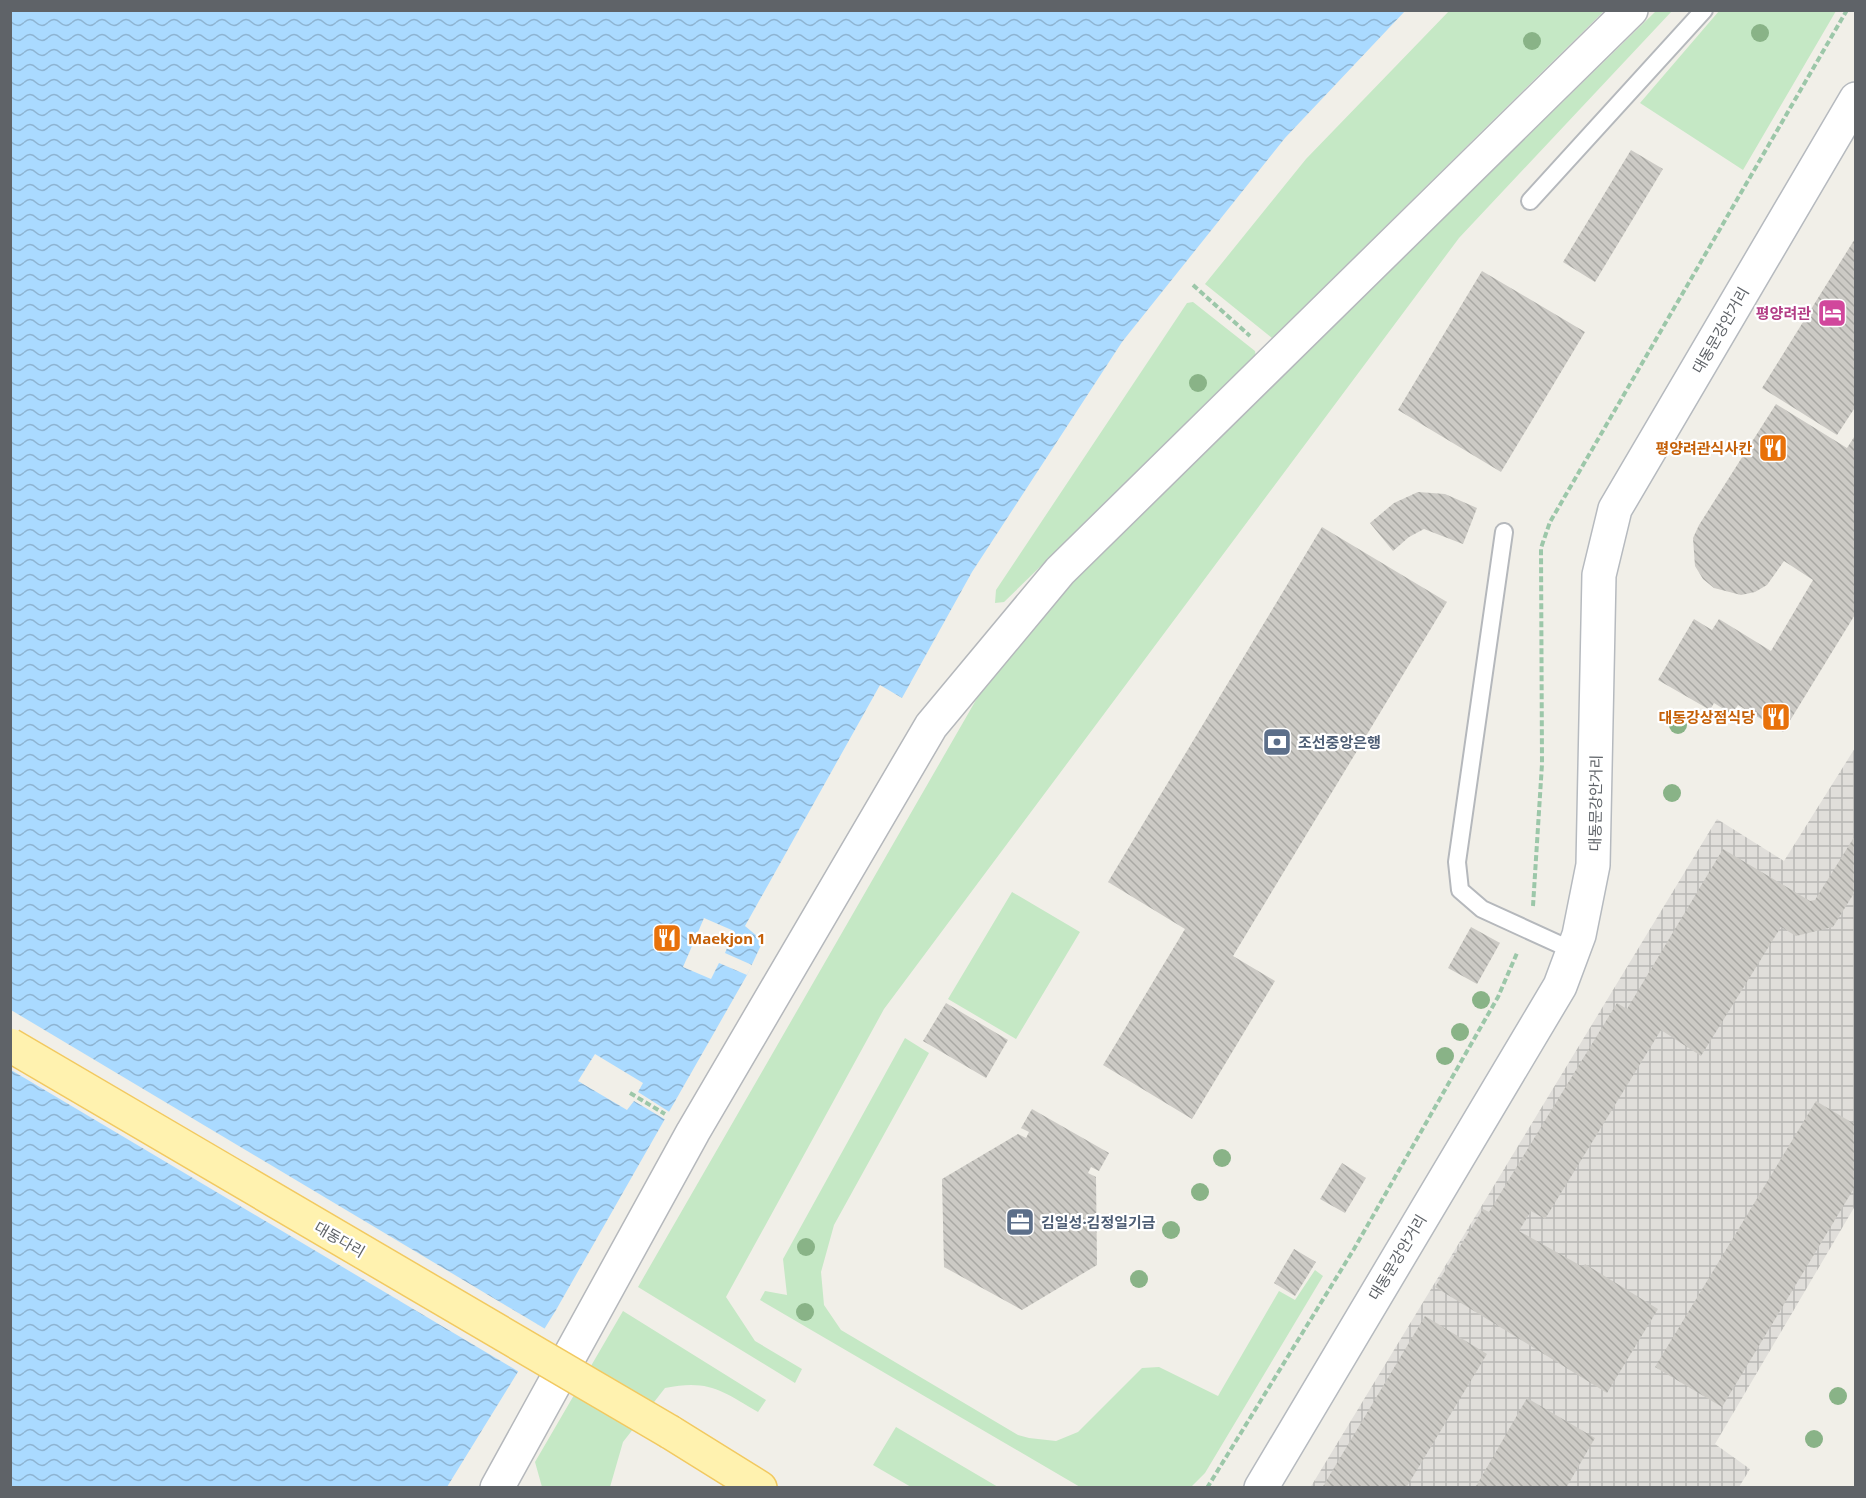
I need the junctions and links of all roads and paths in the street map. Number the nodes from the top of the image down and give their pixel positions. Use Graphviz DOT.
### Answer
graph roads {
  1 [pos="1631,10"];
  2 [pos="1704,10"];
  3 [pos="1847,10"];
  4 [pos="1856,99"];
  5 [pos="1530,201"];
  6 [pos="1193,285"];
  7 [pos="1275,358"];
  8 [pos="1503,532"];
  9 [pos="1526,929"];
  10 [pos="1574,951"];
  11 [pos="10,1045"];
  12 [pos="630,1093"];
  13 [pos="693,1132"];
  14 [pos="497,1488"];
  15 [pos="760,1488"];
  16 [pos="1207,1488"];
  17 [pos="1261,1488"];
  1 -- 7 [label="street"];
  2 -- 5 [label="lane"];
  3 -- 9 [label="path"];
  4 -- 10 [label="street, 대동문강안거리"];
  6 -- 7 [label="path"];
  7 -- 13 [label="street"];
  8 -- 9 [label="lane"];
  9 -- 10 [label="lane"];
  9 -- 16 [label="path"];
  10 -- 17 [label="street, 대동문강안거리"];
  11 -- 15 [label="main road, 대동다리, bridge"];
  12 -- 13 [label="path"];
  13 -- 14 [label="street"];
}
